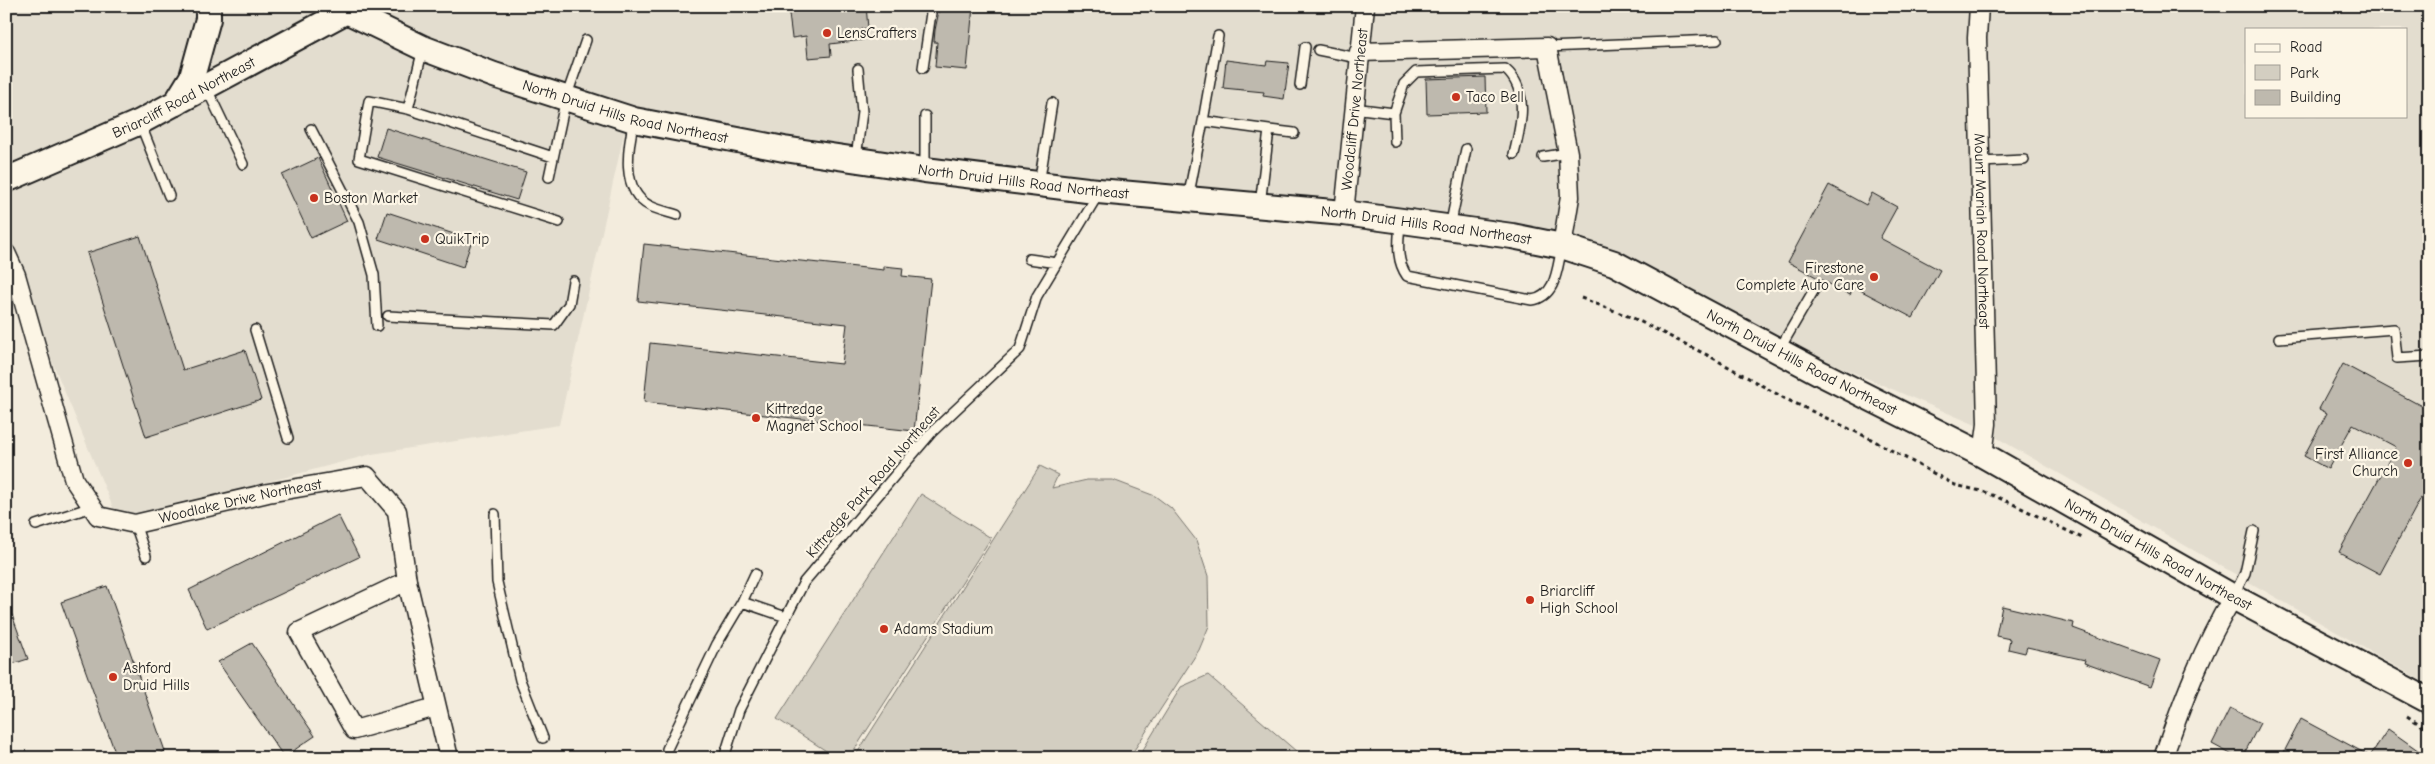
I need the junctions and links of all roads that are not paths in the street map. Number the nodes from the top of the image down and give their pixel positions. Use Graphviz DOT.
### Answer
graph roads {
  1 [pos="208,6"];
  2 [pos="932,6"];
  3 [pos="1365,6"];
  4 [pos="1979,6"];
  5 [pos="346,8"];
  6 [pos="1218,36"];
  7 [pos="586,40"];
  8 [pos="1717,40"];
  9 [pos="1547,46"];
  10 [pos="1305,47"];
  11 [pos="423,48"];
  12 [pos="1318,50"];
  13 [pos="1358,55"];
  14 [pos="923,68"];
  15 [pos="858,69"];
  16 [pos="1300,86"];
  17 [pos="206,87"];
  18 [pos="566,98"];
  19 [pos="176,103"];
  20 [pos="1052,103"];
  21 [pos="1353,108"];
  22 [pos="408,109"];
  23 [pos="1394,113"];
  24 [pos="925,116"];
  25 [pos="634,120"];
  26 [pos="1203,121"];
  27 [pos="140,122"];
  28 [pos="310,129"];
  29 [pos="1270,130"];
  30 [pos="1294,133"];
  31 [pos="1395,142"];
  32 [pos="1466,149"];
  33 [pos="1568,153"];
  34 [pos="1514,154"];
  35 [pos="553,157"];
  36 [pos="1543,157"];
  37 [pos="856,159"];
  38 [pos="2024,160"];
  39 [pos="1980,162"];
  40 [pos="243,164"];
  41 [pos="924,170"];
  42 [pos="548,177"];
  43 [pos="6,180"];
  44 [pos="1039,184"];
  45 [pos="1099,191"];
  46 [pos="169,196"];
  47 [pos="1188,199"];
  48 [pos="1260,205"];
  49 [pos="1344,213"];
  50 [pos="677,215"];
  51 [pos="1400,221"];
  52 [pos="559,222"];
  53 [pos="1450,227"];
  54 [pos="1562,246"];
  55 [pos="6,253"];
  56 [pos="1029,259"];
  57 [pos="1057,263"];
  58 [pos="11,277"];
  59 [pos="573,281"];
  60 [pos="1815,288"];
  61 [pos="388,316"];
  62 [pos="377,326"];
  63 [pos="255,330"];
  64 [pos="2279,338"];
  65 [pos="1779,350"];
  66 [pos="2429,356"];
  67 [pos="288,438"];
  68 [pos="1983,455"];
  69 [pos="92,507"];
  70 [pos="495,514"];
  71 [pos="135,524"];
  72 [pos="36,525"];
  73 [pos="2254,531"];
  74 [pos="146,556"];
  75 [pos="755,574"];
  76 [pos="407,581"];
  77 [pos="2233,597"];
  78 [pos="742,602"];
  79 [pos="786,617"];
  80 [pos="2429,701"];
  81 [pos="436,708"];
  82 [pos="543,738"];
  83 [pos="667,749"];
  84 [pos="449,758"];
  85 [pos="724,758"];
  86 [pos="2163,758"];
  1 -- 19 [label="main road"];
  2 -- 14 [label="lane"];
  3 -- 13 [label="street, Woodcliff Drive Northeast"];
  4 -- 39 [label="street, Mount Mariah Road Northeast"];
  5 -- 11 [label="main road, North Druid Hills Road Northeast"];
  5 -- 17 [label="main road, Briarcliff Road Northeast"];
  6 -- 26 [label="lane"];
  7 -- 18 [label="lane"];
  8 -- 9 [label="lane"];
  9 -- 13 [label="street"];
  9 -- 33 [label="street"];
  10 -- 16 [label="lane"];
  11 -- 18 [label="main road, North Druid Hills Road Northeast"];
  11 -- 22 [label="lane"];
  12 -- 13 [label="lane"];
  13 -- 21 [label="street, Woodcliff Drive Northeast"];
  15 -- 37 [label="lane"];
  17 -- 19 [label="main road, Briarcliff Road Northeast"];
  17 -- 40 [label="lane"];
  18 -- 25 [label="main road, North Druid Hills Road Northeast"];
  18 -- 35 [label="lane"];
  19 -- 27 [label="main road, Briarcliff Road Northeast"];
  20 -- 44 [label="lane"];
  21 -- 23 [label="lane"];
  21 -- 49 [label="street, Woodcliff Drive Northeast"];
  22 -- 35 [label="lane"];
  22 -- 52 [label="lane"];
  23 -- 31 [label="lane"];
  23 -- 34 [label="lane"];
  24 -- 41 [label="lane"];
  25 -- 37 [label="main road, North Druid Hills Road Northeast"];
  25 -- 50 [label="lane"];
  26 -- 29 [label="lane"];
  26 -- 47 [label="lane"];
  27 -- 43 [label="main road, Briarcliff Road Northeast"];
  27 -- 46 [label="lane"];
  28 -- 62 [label="lane"];
  29 -- 30 [label="lane"];
  29 -- 48 [label="lane"];
  32 -- 53 [label="lane"];
  33 -- 36 [label="lane"];
  33 -- 54 [label="street"];
  35 -- 42 [label="lane"];
  37 -- 41 [label="main road, North Druid Hills Road Northeast"];
  38 -- 39 [label="lane"];
  39 -- 68 [label="street, Mount Mariah Road Northeast"];
  41 -- 44 [label="main road, North Druid Hills Road Northeast"];
  44 -- 45 [label="main road, North Druid Hills Road Northeast"];
  45 -- 47 [label="main road, North Druid Hills Road Northeast"];
  45 -- 57 [label="lane, Kittredge Park Road Northeast"];
  47 -- 48 [label="main road, North Druid Hills Road Northeast"];
  48 -- 49 [label="main road, North Druid Hills Road Northeast"];
  49 -- 51 [label="main road, North Druid Hills Road Northeast"];
  51 -- 53 [label="main road, North Druid Hills Road Northeast"];
  51 -- 54 [label="lane"];
  53 -- 54 [label="main road, North Druid Hills Road Northeast"];
  54 -- 65 [label="main road, North Druid Hills Road Northeast"];
  55 -- 58 [label="street, Woodlake Drive Northeast"];
  56 -- 57 [label="lane"];
  57 -- 79 [label="lane, Kittredge Park Road Northeast"];
  58 -- 69 [label="street, Woodlake Drive Northeast"];
  59 -- 61 [label="lane"];
  60 -- 65 [label="lane"];
  63 -- 67 [label="lane"];
  64 -- 66 [label="lane"];
  65 -- 68 [label="main road, North Druid Hills Road Northeast"];
  68 -- 77 [label="main road, North Druid Hills Road Northeast"];
  69 -- 71 [label="street, Woodlake Drive Northeast"];
  69 -- 72 [label="lane"];
  70 -- 82 [label="lane"];
  71 -- 74 [label="lane"];
  71 -- 76 [label="street, Woodlake Drive Northeast"];
  73 -- 77 [label="lane"];
  75 -- 78 [label="lane"];
  76 -- 81 [label="street, Woodlake Drive Northeast"];
  76 -- 81 [label="street"];
  77 -- 80 [label="main road, North Druid Hills Road Northeast"];
  77 -- 86 [label="street"];
  78 -- 79 [label="lane"];
  78 -- 83 [label="lane"];
  79 -- 85 [label="lane, Kittredge Park Road Northeast"];
  81 -- 84 [label="street, Woodlake Drive Northeast"];
}
